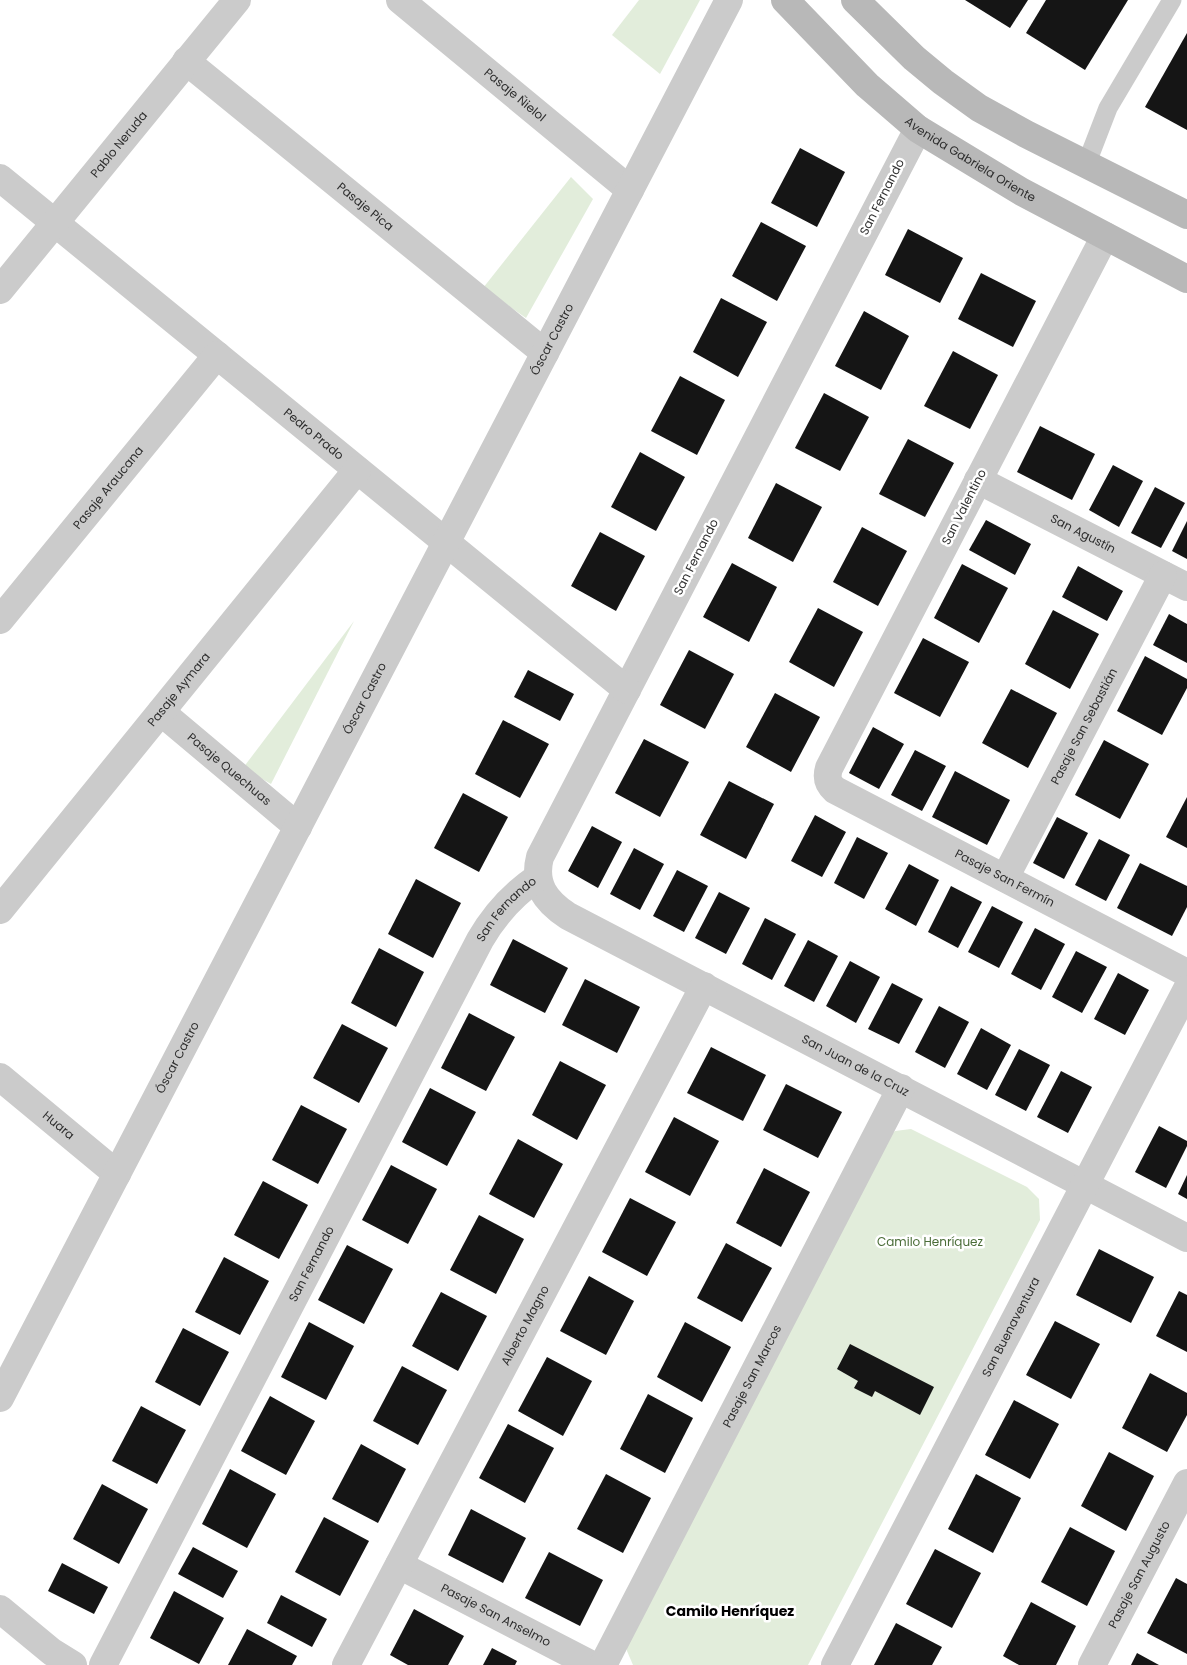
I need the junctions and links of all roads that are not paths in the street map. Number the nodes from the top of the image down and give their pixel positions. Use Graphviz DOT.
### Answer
graph roads {
  1 [pos="400,0"];
  2 [pos="729,0"];
  3 [pos="785,0"];
  4 [pos="855,0"];
  5 [pos="1172,0"];
  6 [pos="233,1"];
  7 [pos="186,61"];
  8 [pos="918,129"];
  9 [pos="1086,165"];
  10 [pos="0,178"];
  11 [pos="630,190"];
  12 [pos="1187,215"];
  13 [pos="54,223"];
  14 [pos="1105,236"];
  15 [pos="1187,279"];
  16 [pos="0,290"];
  17 [pos="545,353"];
  18 [pos="217,355"];
  19 [pos="357,470"];
  20 [pos="978,480"];
  21 [pos="446,542"];
  22 [pos="1163,575"];
  23 [pos="1187,588"];
  24 [pos="0,620"];
  25 [pos="627,690"];
  26 [pos="161,712"];
  27 [pos="827,780"];
  28 [pos="298,827"];
  29 [pos="537,878"];
  30 [pos="1005,878"];
  31 [pos="0,910"];
  32 [pos="1187,973"];
  33 [pos="704,986"];
  34 [pos="1187,989"];
  35 [pos="0,1077"];
  36 [pos="901,1088"];
  37 [pos="117,1174"];
  38 [pos="1086,1185"];
  39 [pos="1187,1238"];
  40 [pos="0,1398"];
  41 [pos="1187,1483"];
  42 [pos="398,1565"];
  43 [pos="0,1609"];
  44 [pos="73,1665"];
  45 [pos="103,1665"];
  46 [pos="346,1665"];
  47 [pos="592,1665"];
  48 [pos="602,1665"];
  49 [pos="835,1665"];
  50 [pos="1092,1665"];
  1 -- 11 [label="street, Pasaje Ñielol"];
  2 -- 11 [label="street, Óscar Castro"];
  3 -- 8 [label="main road, Avenida Gabriela Oriente"];
  4 -- 9 [label="main road"];
  5 -- 9 [label="lane"];
  6 -- 7 [label="street, Pablo Neruda"];
  7 -- 13 [label="street, Pablo Neruda"];
  7 -- 17 [label="street, Pasaje Pica"];
  8 -- 14 [label="main road, Avenida Gabriela Oriente"];
  8 -- 25 [label="street, San Fernando"];
  9 -- 12 [label="main road"];
  10 -- 13 [label="street, Pedro Prado"];
  11 -- 17 [label="street, Óscar Castro"];
  13 -- 16 [label="street, Pablo Neruda"];
  13 -- 18 [label="street, Pedro Prado"];
  14 -- 15 [label="main road, Avenida Gabriela Oriente"];
  14 -- 20 [label="street, San Valentino"];
  17 -- 21 [label="street, Óscar Castro"];
  18 -- 19 [label="street, Pedro Prado"];
  18 -- 24 [label="street, Pasaje Araucana"];
  19 -- 21 [label="street, Pedro Prado"];
  19 -- 26 [label="street, Pasaje Aymara"];
  20 -- 22 [label="street, San Agustín"];
  20 -- 27 [label="street, San Valentino"];
  21 -- 25 [label="street, Pedro Prado"];
  21 -- 28 [label="street, Óscar Castro"];
  22 -- 23 [label="street, San Agustín"];
  22 -- 30 [label="street, Pasaje San Sebastián"];
  25 -- 29 [label="street, San Fernando"];
  26 -- 28 [label="street, Pasaje Quechuas"];
  26 -- 31 [label="street, Pasaje Aymara"];
  27 -- 30 [label="street, Pasaje San Fermín"];
  28 -- 37 [label="street, Óscar Castro"];
  29 -- 33 [label="street, San Juan de la Cruz"];
  29 -- 45 [label="street, San Fernando"];
  30 -- 32 [label="street, Pasaje San Fermín"];
  33 -- 36 [label="street, San Juan de la Cruz"];
  33 -- 42 [label="street, Alberto Magno"];
  34 -- 38 [label="street, San Buenaventura"];
  35 -- 37 [label="street, Huara"];
  36 -- 38 [label="street, San Juan de la Cruz"];
  36 -- 48 [label="street, Pasaje San Marcos"];
  37 -- 40 [label="street, Óscar Castro"];
  38 -- 39 [label="street, San Juan de la Cruz"];
  38 -- 49 [label="street, San Buenaventura"];
  41 -- 50 [label="street, Pasaje San Augusto"];
  42 -- 46 [label="street, Alberto Magno"];
  42 -- 47 [label="street, Pasaje San Anselmo"];
  43 -- 44 [label="street"];
}
